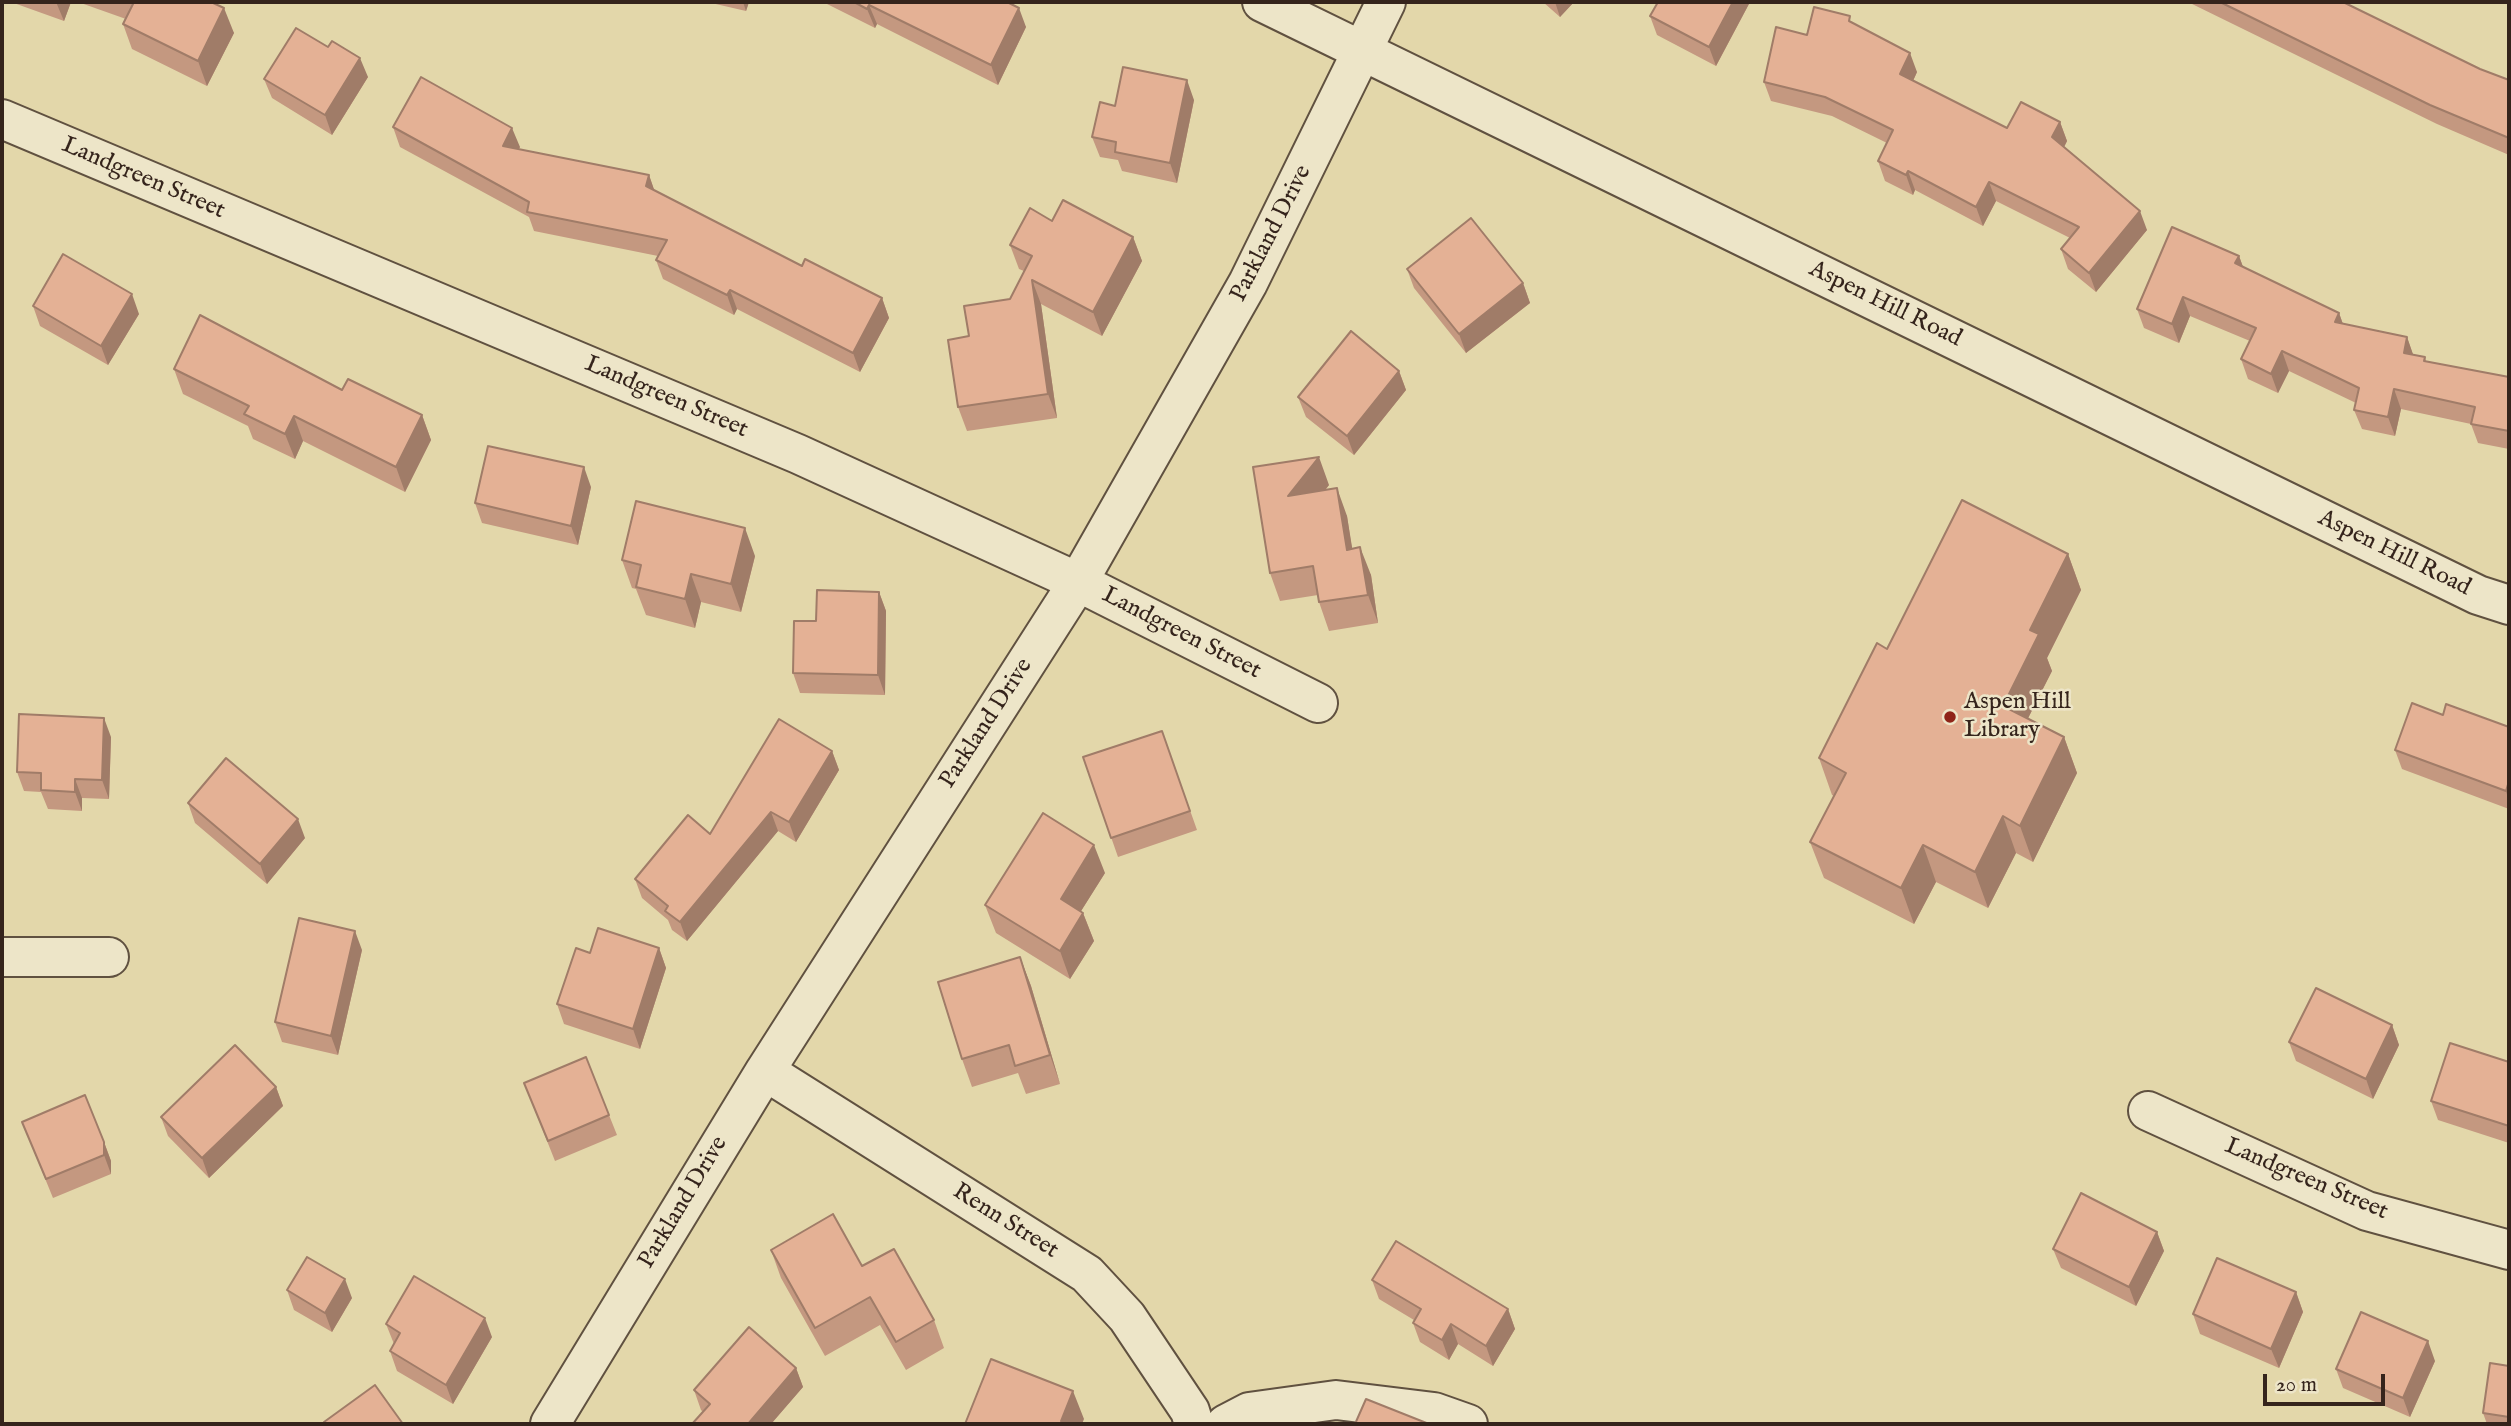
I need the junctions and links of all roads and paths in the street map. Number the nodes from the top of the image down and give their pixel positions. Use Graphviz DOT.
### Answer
graph roads {
  1 [pos="1262,2"];
  2 [pos="1386,2"];
  3 [pos="1363,51"];
  4 [pos="2,119"];
  5 [pos="1078,582"];
  6 [pos="2509,605"];
  7 [pos="1318,703"];
  8 [pos="2,957"];
  9 [pos="109,957"];
  10 [pos="765,1071"];
  11 [pos="2148,1111"];
  12 [pos="2509,1250"];
  13 [pos="550,1424"];
  14 [pos="1194,1424"];
  15 [pos="1226,1424"];
  16 [pos="1468,1424"];
  1 -- 3 [label="street, Aspen Hill Road"];
  2 -- 3 [label="street, Parkland Drive"];
  3 -- 5 [label="street, Parkland Drive"];
  3 -- 6 [label="street, Aspen Hill Road"];
  4 -- 5 [label="street, Landgreen Street"];
  5 -- 7 [label="street, Landgreen Street"];
  5 -- 10 [label="street, Parkland Drive"];
  8 -- 9 [label="street"];
  10 -- 13 [label="street, Parkland Drive"];
  10 -- 14 [label="street, Renn Street"];
  11 -- 12 [label="street, Landgreen Street"];
  15 -- 16 [label="street"];
}
